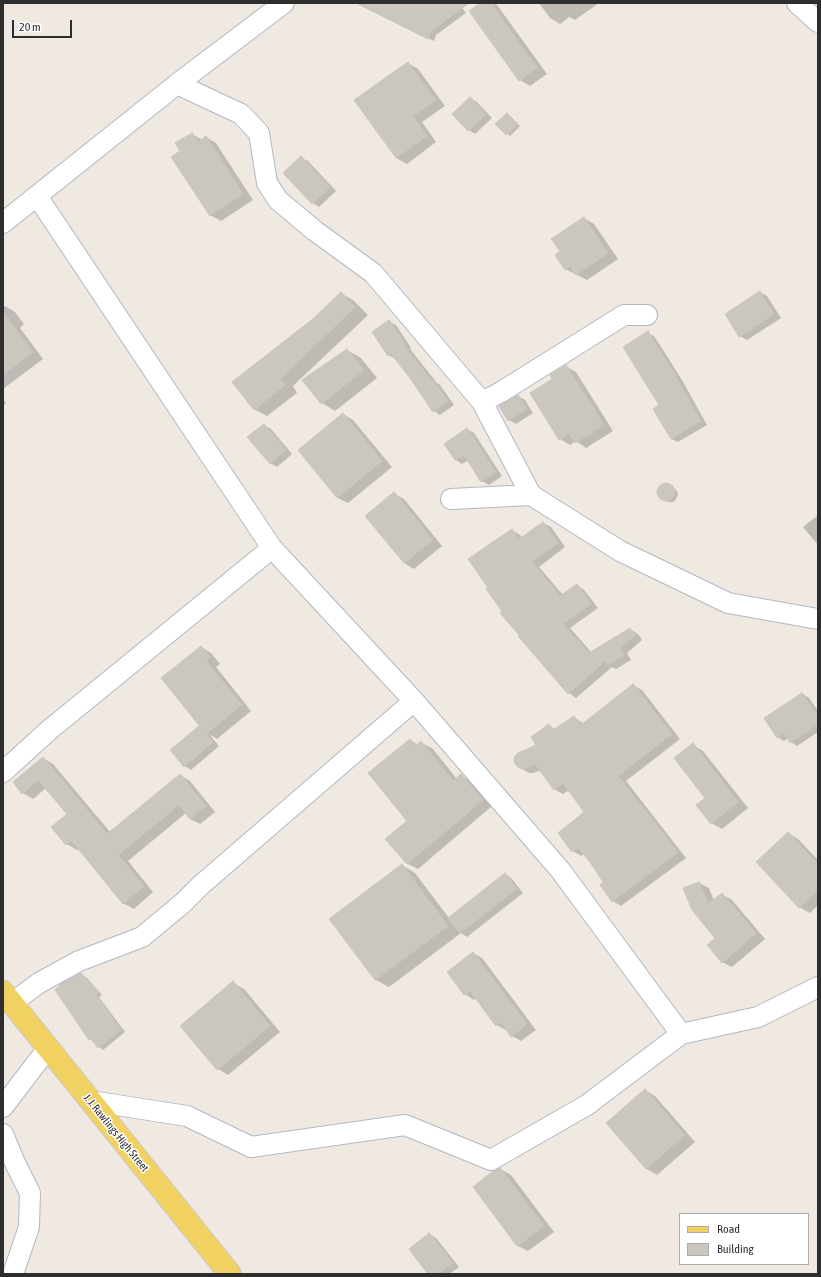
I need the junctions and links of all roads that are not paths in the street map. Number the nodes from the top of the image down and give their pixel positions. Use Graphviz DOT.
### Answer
graph roads {
  1 [pos="284,3"];
  2 [pos="797,3"];
  3 [pos="818,22"];
  4 [pos="177,84"];
  5 [pos="37,196"];
  6 [pos="3,223"];
  7 [pos="647,315"];
  8 [pos="482,402"];
  9 [pos="531,495"];
  10 [pos="450,499"];
  11 [pos="272,548"];
  12 [pos="818,619"];
  13 [pos="414,701"];
  14 [pos="3,772"];
  15 [pos="818,987"];
  16 [pos="7,997"];
  17 [pos="681,1034"];
  18 [pos="48,1048"];
  19 [pos="91,1101"];
  20 [pos="3,1107"];
  21 [pos="3,1134"];
  22 [pos="13,1274"];
  23 [pos="230,1274"];
  1 -- 4 [label="street"];
  2 -- 3 [label="street"];
  4 -- 5 [label="street"];
  4 -- 8 [label="street"];
  5 -- 6 [label="street"];
  5 -- 11 [label="street"];
  7 -- 8 [label="street"];
  8 -- 9 [label="street"];
  9 -- 10 [label="street"];
  9 -- 12 [label="street"];
  11 -- 13 [label="street"];
  11 -- 14 [label="street"];
  13 -- 16 [label="street"];
  13 -- 17 [label="street"];
  15 -- 17 [label="street"];
  16 -- 18 [label="main road, J. J. Rawlings High Street"];
  17 -- 19 [label="street"];
  18 -- 19 [label="main road, J. J. Rawlings High Street"];
  18 -- 20 [label="street"];
  19 -- 23 [label="main road, J. J. Rawlings High Street"];
  21 -- 22 [label="street"];
}
